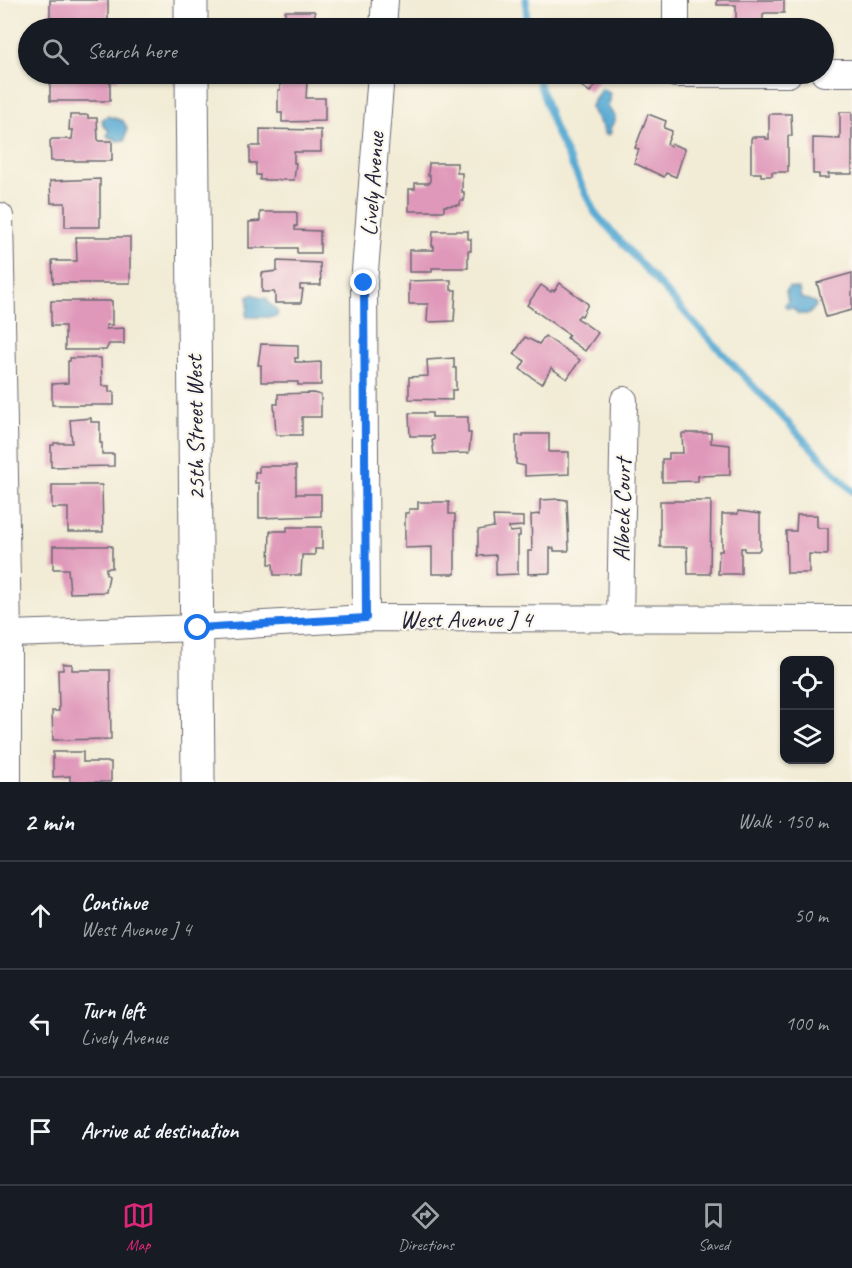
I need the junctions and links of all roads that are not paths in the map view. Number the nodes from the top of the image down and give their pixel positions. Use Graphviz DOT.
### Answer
graph roads {
  1 [pos="191,0"];
  2 [pos="384,0"];
  3 [pos="676,0"];
  4 [pos="191,18"];
  5 [pos="384,18"];
  6 [pos="676,18"];
  7 [pos="852,73"];
  8 [pos="834,74"];
  9 [pos="192,84"];
  10 [pos="380,84"];
  11 [pos="0,216"];
  12 [pos="624,400"];
  13 [pos="2,456"];
  14 [pos="366,618"];
  15 [pos="852,619"];
  16 [pos="620,620"];
  17 [pos="198,628"];
  18 [pos="8,634"];
  19 [pos="8,782"];
  20 [pos="198,782"];
  1 -- 4 [label="street"];
  2 -- 5 [label="street"];
  3 -- 6 [label="street"];
  7 -- 8 [label="street"];
  9 -- 17 [label="street, 25th Street West"];
  10 -- 14 [label="street, Lively Avenue"];
  11 -- 13 [label="street"];
  12 -- 16 [label="street, Albeck Court"];
  13 -- 18 [label="street"];
  14 -- 16 [label="street, West Avenue J 4"];
  14 -- 17 [label="street, West Avenue J 4"];
  15 -- 16 [label="street, West Avenue J 4"];
  17 -- 18 [label="street, West Avenue J 4"];
  17 -- 20 [label="street, 25th Street West"];
  18 -- 19 [label="street"];
}
